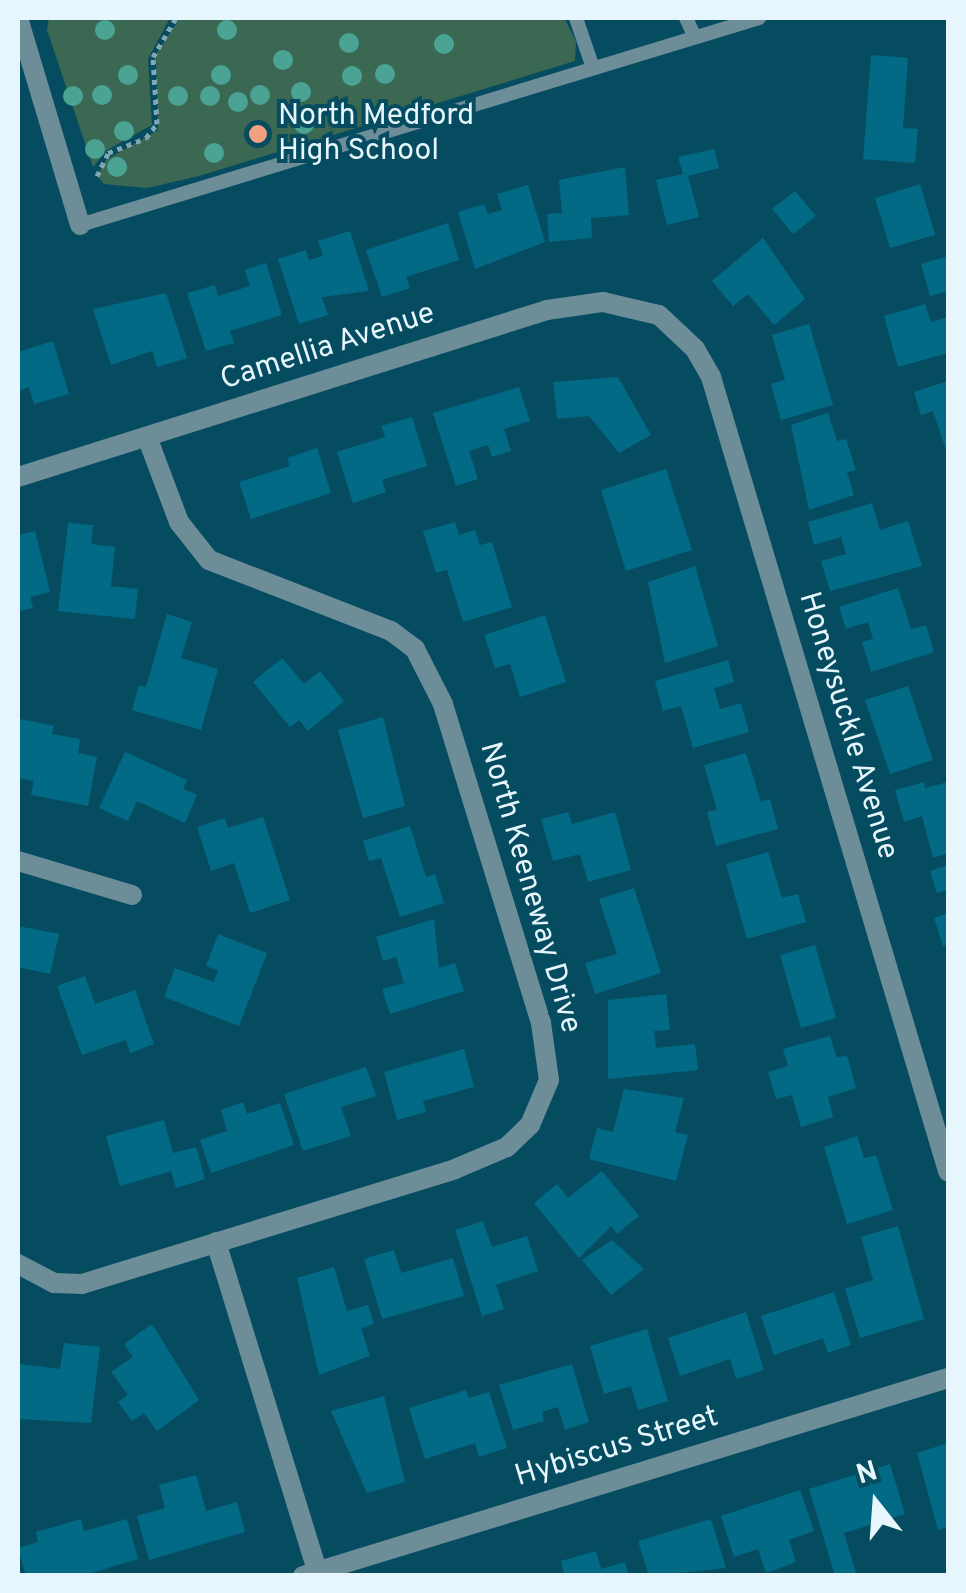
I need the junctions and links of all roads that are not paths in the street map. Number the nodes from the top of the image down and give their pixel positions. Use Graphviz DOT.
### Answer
graph roads {
  1 [pos="18,18"];
  2 [pos="576,18"];
  3 [pos="686,18"];
  4 [pos="759,18"];
  5 [pos="695,37"];
  6 [pos="593,68"];
  7 [pos="26,81"];
  8 [pos="80,225"];
  9 [pos="660,314"];
  10 [pos="148,437"];
  11 [pos="18,477"];
  12 [pos="18,861"];
  13 [pos="132,895"];
  14 [pos="948,1171"];
  15 [pos="216,1242"];
  16 [pos="18,1264"];
  17 [pos="948,1378"];
  18 [pos="313,1574"];
  1 -- 7 [label="street"];
  2 -- 6 [label="lane"];
  3 -- 5 [label="lane"];
  4 -- 5 [label="lane"];
  5 -- 6 [label="lane"];
  6 -- 8 [label="lane"];
  7 -- 8 [label="street"];
  9 -- 10 [label="street, Camellia Avenue"];
  9 -- 14 [label="street, Honeysuckle Avenue"];
  10 -- 11 [label="street, Camellia Avenue"];
  10 -- 15 [label="street, North Keeneway Drive"];
  12 -- 13 [label="street"];
  15 -- 16 [label="street, North Keeneway Drive"];
  15 -- 18 [label="street"];
  17 -- 18 [label="street, Hybiscus Street"];
}
